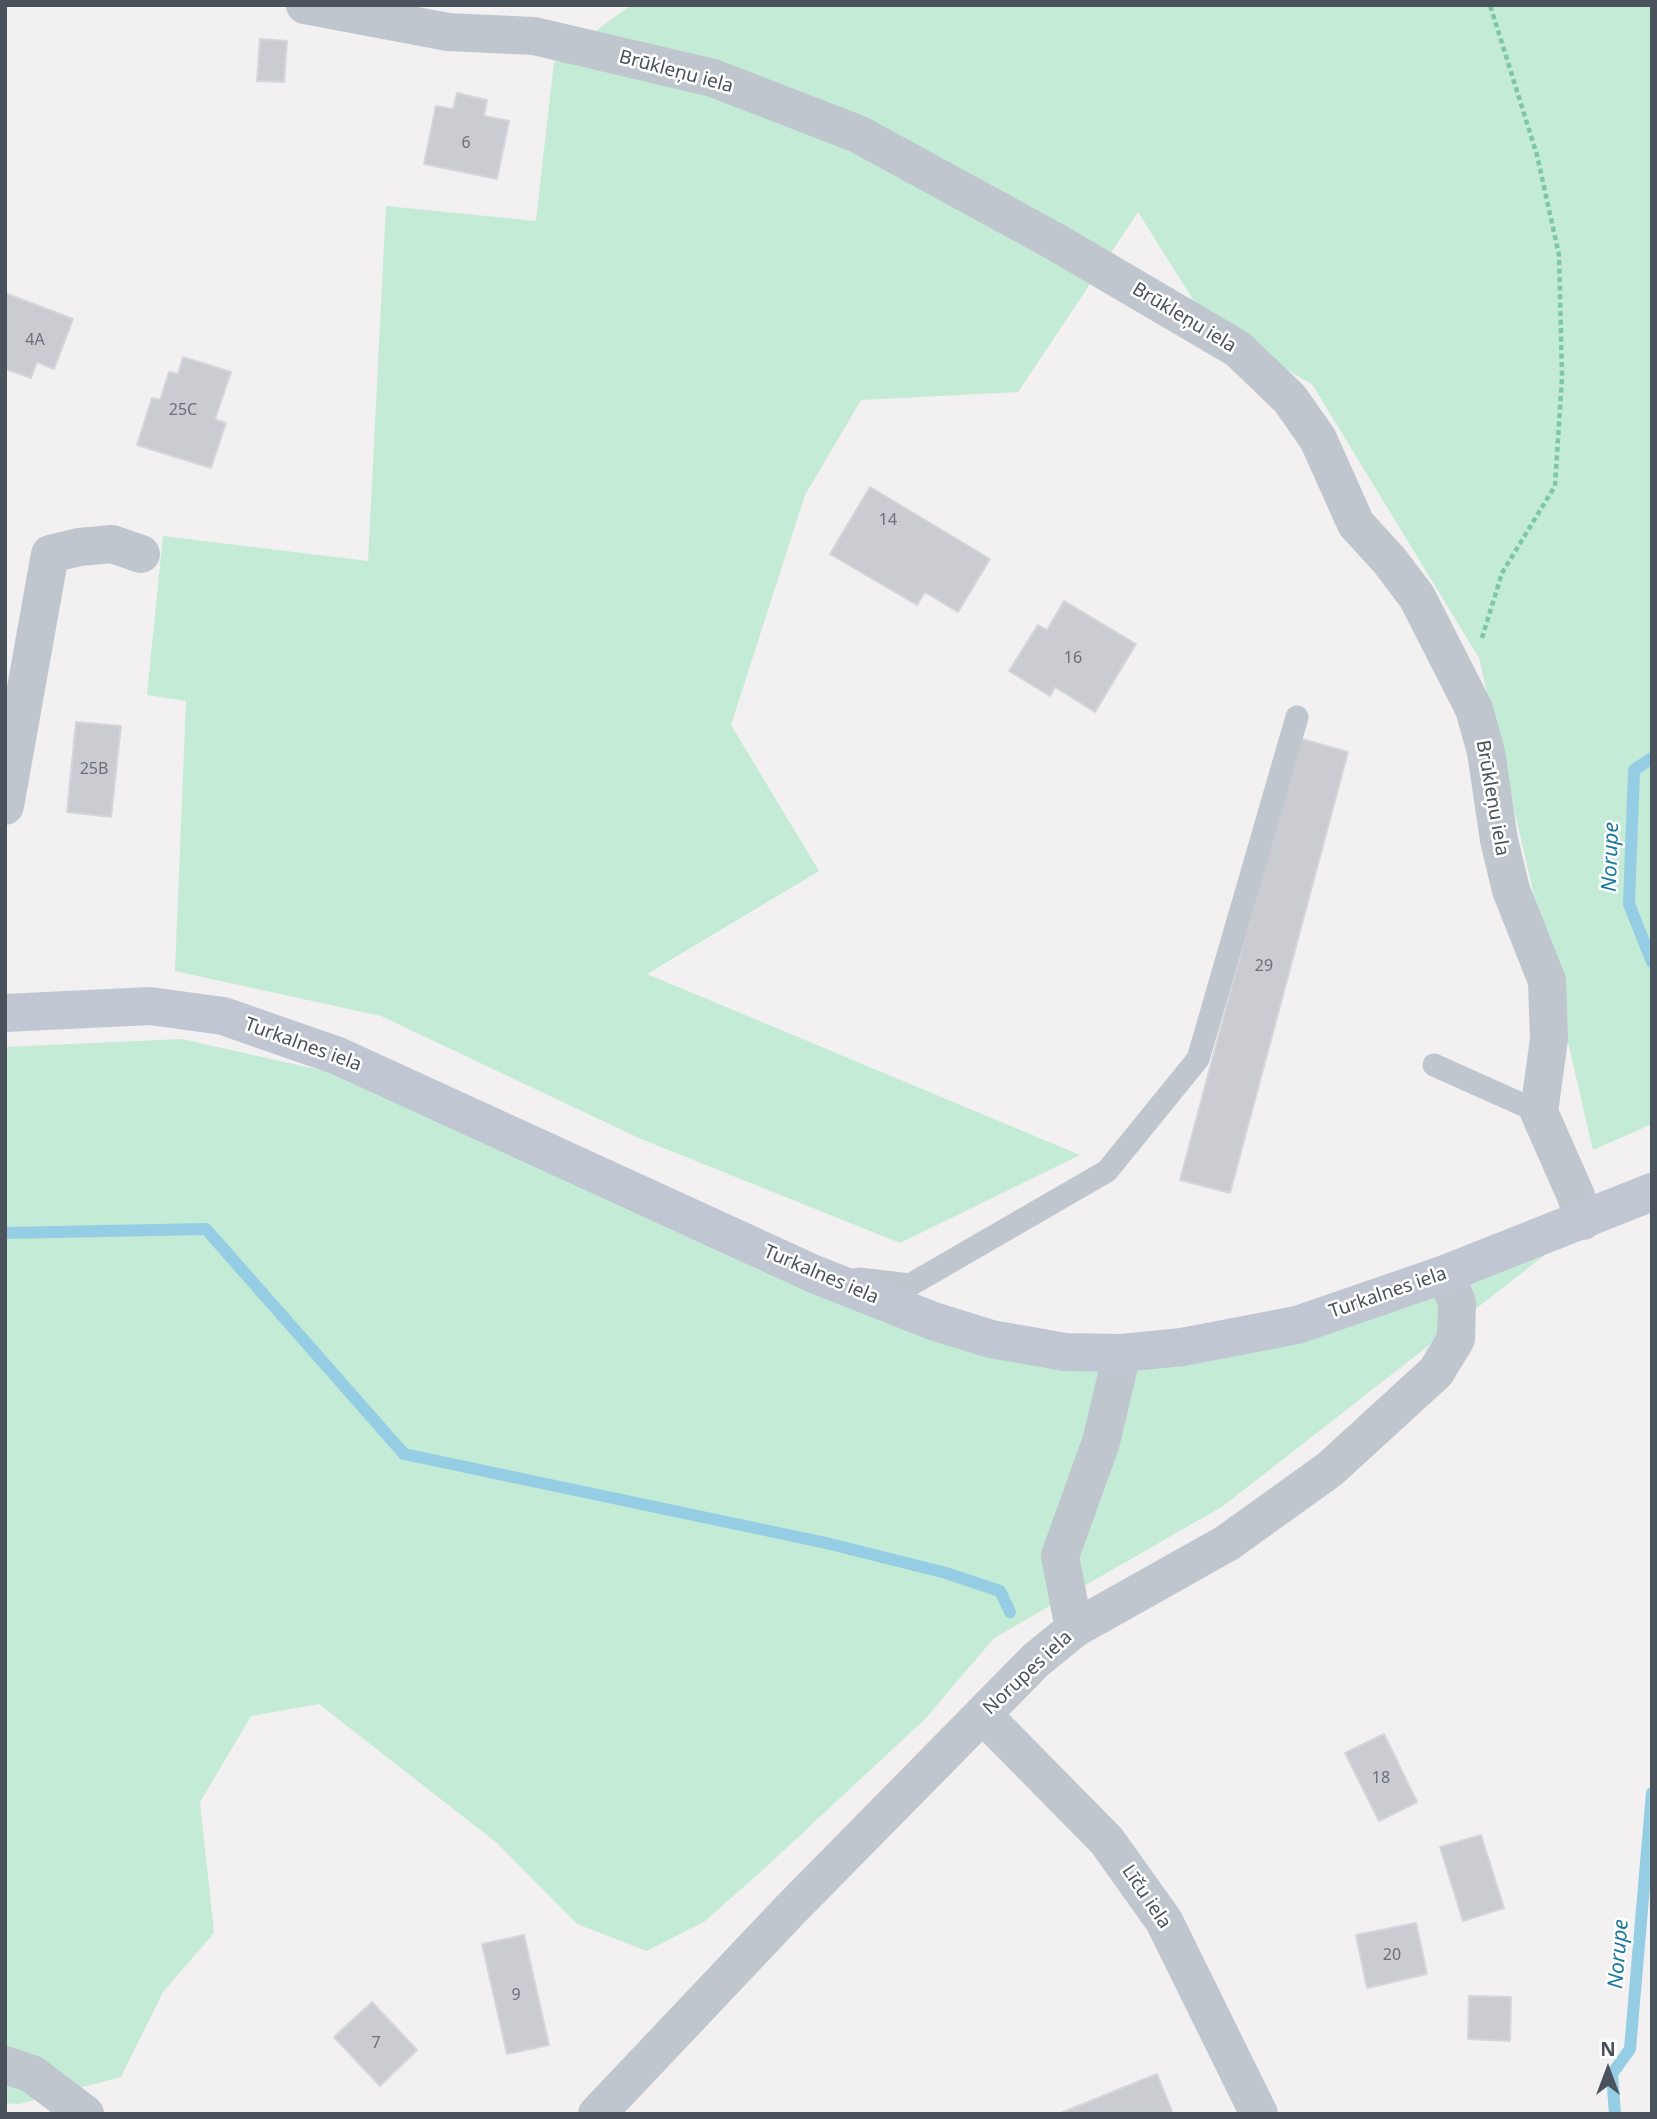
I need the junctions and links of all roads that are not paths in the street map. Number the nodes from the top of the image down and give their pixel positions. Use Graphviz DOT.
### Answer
graph roads {
  1 [pos="305,5"];
  2 [pos="141,554"];
  3 [pos="1297,717"];
  4 [pos="5,806"];
  5 [pos="5,1013"];
  6 [pos="1434,1065"];
  7 [pos="1539,1112"];
  8 [pos="1652,1192"];
  9 [pos="1583,1221"];
  10 [pos="814,1274"];
  11 [pos="1445,1274"];
  12 [pos="1122,1353"];
  13 [pos="1074,1629"];
  14 [pos="983,1715"];
  15 [pos="5,2065"];
  16 [pos="85,2114"];
  17 [pos="597,2114"];
  18 [pos="1259,2114"];
  1 -- 7 [label="street, Brūkleņu iela"];
  2 -- 4 [label="street"];
  3 -- 10 [label="lane"];
  5 -- 10 [label="main road, Turkalnes iela"];
  6 -- 7 [label="lane"];
  7 -- 9 [label="street"];
  8 -- 9 [label="main road, Turkalnes iela"];
  9 -- 11 [label="main road, Turkalnes iela"];
  10 -- 12 [label="main road, Turkalnes iela"];
  11 -- 12 [label="main road, Turkalnes iela"];
  11 -- 13 [label="street, Norupes iela"];
  12 -- 13 [label="street"];
  13 -- 14 [label="street, Norupes iela"];
  14 -- 17 [label="street, Norupes iela"];
  14 -- 18 [label="street, Līču iela"];
  15 -- 16 [label="street"];
}
